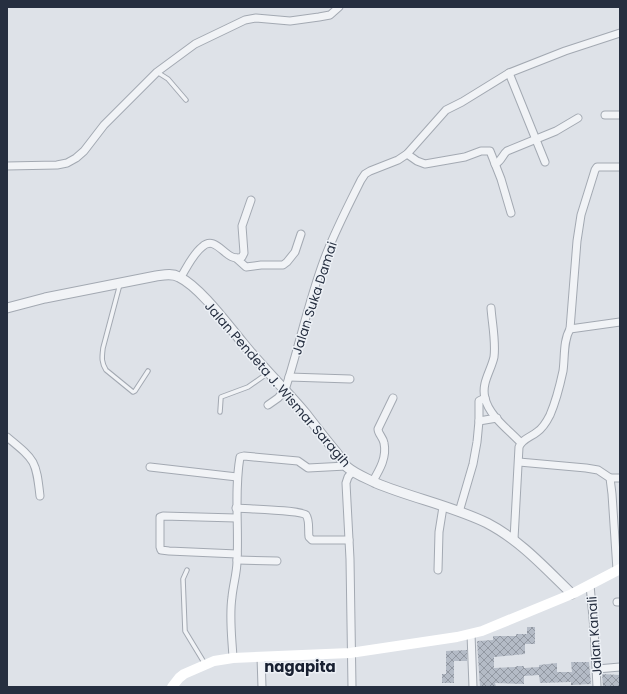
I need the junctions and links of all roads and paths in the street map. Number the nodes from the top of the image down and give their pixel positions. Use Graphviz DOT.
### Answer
graph roads {
  1 [pos="339,7"];
  2 [pos="620,33"];
  3 [pos="157,72"];
  4 [pos="509,73"];
  5 [pos="186,100"];
  6 [pos="605,115"];
  7 [pos="620,115"];
  8 [pos="578,118"];
  9 [pos="536,139"];
  10 [pos="407,154"];
  11 [pos="545,162"];
  12 [pos="495,164"];
  13 [pos="7,166"];
  14 [pos="620,167"];
  15 [pos="250,200"];
  16 [pos="511,214"];
  17 [pos="302,234"];
  18 [pos="236,258"];
  19 [pos="181,277"];
  20 [pos="120,283"];
  21 [pos="7,308"];
  22 [pos="491,308"];
  23 [pos="620,322"];
  24 [pos="570,328"];
  25 [pos="148,371"];
  26 [pos="268,373"];
  27 [pos="289,377"];
  28 [pos="350,380"];
  29 [pos="285,390"];
  30 [pos="393,398"];
  31 [pos="485,398"];
  32 [pos="268,405"];
  33 [pos="220,412"];
  34 [pos="497,418"];
  35 [pos="479,421"];
  36 [pos="7,437"];
  37 [pos="521,443"];
  38 [pos="519,462"];
  39 [pos="150,467"];
  40 [pos="349,468"];
  41 [pos="237,477"];
  42 [pos="610,478"];
  43 [pos="620,478"];
  44 [pos="374,481"];
  45 [pos="40,496"];
  46 [pos="443,507"];
  47 [pos="236,508"];
  48 [pos="459,512"];
  49 [pos="236,518"];
  50 [pos="514,539"];
  51 [pos="349,540"];
  52 [pos="237,557"];
  53 [pos="277,561"];
  54 [pos="187,570"];
  55 [pos="438,570"];
  56 [pos="618,570"];
  57 [pos="590,585"];
  58 [pos="572,594"];
  59 [pos="471,634"];
  60 [pos="350,653"];
  61 [pos="261,657"];
  62 [pos="232,658"];
  63 [pos="205,664"];
  64 [pos="620,667"];
  65 [pos="596,668"];
  66 [pos="172,687"];
  67 [pos="262,687"];
  68 [pos="352,687"];
  69 [pos="473,687"];
  70 [pos="597,687"];
  1 -- 3 [label="street"];
  2 -- 4 [label="street, Jalan Suka Damai"];
  3 -- 5 [label="lane"];
  3 -- 13 [label="street"];
  4 -- 9 [label="street"];
  4 -- 10 [label="street, Jalan Suka Damai"];
  6 -- 7 [label="street"];
  8 -- 9 [label="street"];
  9 -- 11 [label="street"];
  9 -- 12 [label="street"];
  10 -- 12 [label="street"];
  10 -- 27 [label="street, Jalan Suka Damai"];
  12 -- 16 [label="street"];
  14 -- 24 [label="street"];
  15 -- 18 [label="street"];
  17 -- 18 [label="street"];
  18 -- 19 [label="street"];
  19 -- 20 [label="street"];
  19 -- 26 [label="street, Jalan Pendeta J. Wismar Saragih"];
  20 -- 21 [label="street"];
  20 -- 25 [label="lane"];
  22 -- 31 [label="street"];
  23 -- 24 [label="street"];
  24 -- 37 [label="street"];
  26 -- 29 [label="street, Jalan Pendeta J. Wismar Saragih"];
  26 -- 33 [label="lane"];
  27 -- 28 [label="street"];
  27 -- 29 [label="street, Jalan Suka Damai"];
  29 -- 32 [label="street"];
  29 -- 40 [label="street, Jalan Pendeta J. Wismar Saragih"];
  30 -- 44 [label="street"];
  31 -- 34 [label="street"];
  31 -- 35 [label="street"];
  34 -- 35 [label="street"];
  34 -- 37 [label="street"];
  35 -- 48 [label="street"];
  36 -- 45 [label="street"];
  37 -- 38 [label="street"];
  38 -- 42 [label="street"];
  38 -- 50 [label="street"];
  39 -- 41 [label="street"];
  40 -- 41 [label="street"];
  40 -- 44 [label="street, Jalan Pendeta J. Wismar Saragih"];
  40 -- 51 [label="street"];
  41 -- 47 [label="street"];
  42 -- 43 [label="street"];
  42 -- 56 [label="street"];
  44 -- 46 [label="street, Jalan Pendeta J. Wismar Saragih"];
  46 -- 48 [label="street, Jalan Pendeta J. Wismar Saragih"];
  46 -- 55 [label="street"];
  47 -- 49 [label="street"];
  47 -- 51 [label="street"];
  48 -- 50 [label="street, Jalan Pendeta J. Wismar Saragih"];
  49 -- 52 [label="street"];
  49 -- 52 [label="street"];
  50 -- 58 [label="street, Jalan Pendeta J. Wismar Saragih"];
  51 -- 60 [label="street"];
  52 -- 53 [label="street"];
  52 -- 62 [label="street"];
  54 -- 63 [label="lane"];
  56 -- 57 [label="main road"];
  57 -- 58 [label="main road"];
  57 -- 65 [label="street, Jalan Kanali"];
  58 -- 59 [label="main road"];
  59 -- 60 [label="main road"];
  59 -- 69 [label="street"];
  60 -- 61 [label="main road"];
  60 -- 68 [label="street"];
  61 -- 62 [label="main road"];
  61 -- 67 [label="street"];
  62 -- 63 [label="main road"];
  63 -- 66 [label="main road"];
  64 -- 65 [label="street"];
  65 -- 70 [label="street, Jalan Kanali"];
}
